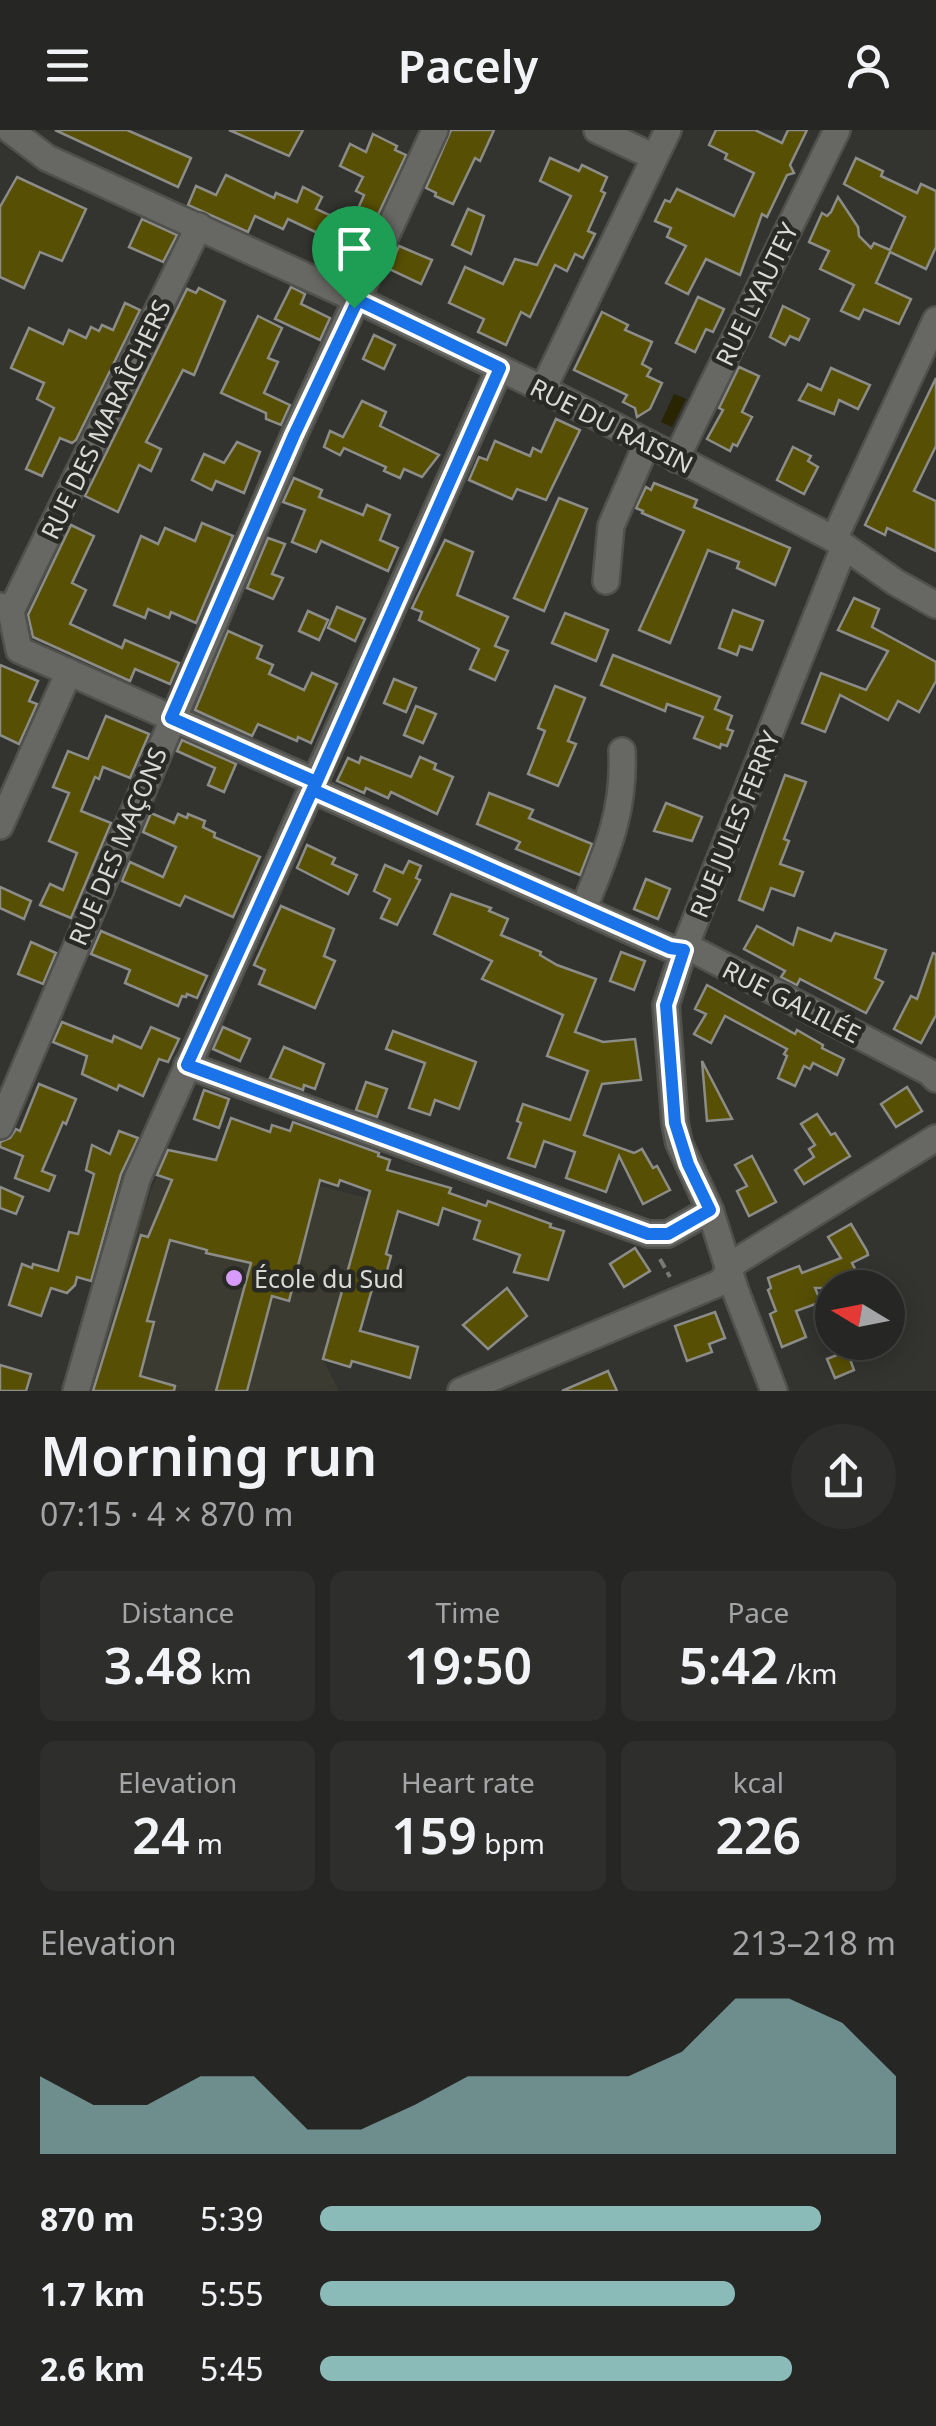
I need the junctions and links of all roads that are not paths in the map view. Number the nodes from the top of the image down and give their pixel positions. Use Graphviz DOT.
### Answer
graph roads {
  1 [pos="435,130"];
  2 [pos="597,130"];
  3 [pos="668,130"];
  4 [pos="836,130"];
  5 [pos="17,131"];
  6 [pos="0,155"];
  7 [pos="654,158"];
  8 [pos="198,226"];
  9 [pos="358,300"];
  10 [pos="936,320"];
  11 [pos="500,368"];
  12 [pos="543,390"];
  13 [pos="647,443"];
  14 [pos="676,459"];
  15 [pos="839,543"];
  16 [pos="606,582"];
  17 [pos="936,605"];
  18 [pos="6,608"];
  19 [pos="70,672"];
  20 [pos="171,718"];
  21 [pos="622,751"];
  22 [pos="315,786"];
  23 [pos="0,826"];
  24 [pos="583,910"];
  25 [pos="684,950"];
  26 [pos="187,1065"];
  27 [pos="936,1079"];
  28 [pos="0,1126"];
  29 [pos="936,1138"];
  30 [pos="710,1210"];
  31 [pos="728,1268"];
  32 [pos="76,1391"];
  33 [pos="461,1391"];
  34 [pos="774,1391"];
  1 -- 9 [label="street, RUE DES MAÇONS"];
  2 -- 7 [label="street"];
  3 -- 7 [label="street"];
  4 -- 14 [label="street, RUE LYAUTEY"];
  5 -- 6 [label="street"];
  5 -- 8 [label="street, RUE DU RAISIN"];
  7 -- 12 [label="street"];
  8 -- 9 [label="street, RUE DU RAISIN"];
  8 -- 18 [label="street, RUE DES MARAÎCHERS"];
  9 -- 11 [label="street, RUE DU RAISIN"];
  9 -- 20 [label="street, RUE DES MAÇONS"];
  10 -- 15 [label="street, RUE JULES FERRY"];
  11 -- 12 [label="street, RUE DU RAISIN"];
  11 -- 22 [label="street"];
  12 -- 13 [label="street, RUE DU RAISIN"];
  13 -- 14 [label="street, RUE DU RAISIN"];
  13 -- 16 [label="street"];
  14 -- 15 [label="street, RUE DU RAISIN"];
  15 -- 17 [label="street, RUE DU RAISIN"];
  15 -- 25 [label="street, RUE JULES FERRY"];
  18 -- 19 [label="street, RUE GALILÉE"];
  19 -- 20 [label="street, RUE GALILÉE"];
  19 -- 23 [label="street"];
  20 -- 22 [label="street, RUE GALILÉE"];
  20 -- 28 [label="street, RUE DES MAÇONS"];
  21 -- 24 [label="street"];
  22 -- 24 [label="street, RUE GALILÉE"];
  22 -- 26 [label="street"];
  24 -- 25 [label="street, RUE GALILÉE"];
  25 -- 27 [label="street, RUE GALILÉE"];
  25 -- 30 [label="street, RUE JULES FERRY"];
  26 -- 30 [label="street"];
  26 -- 32 [label="street"];
  29 -- 31 [label="street"];
  30 -- 31 [label="street, RUE JULES FERRY"];
  31 -- 33 [label="street"];
  31 -- 34 [label="street, RUE JULES FERRY"];
}
